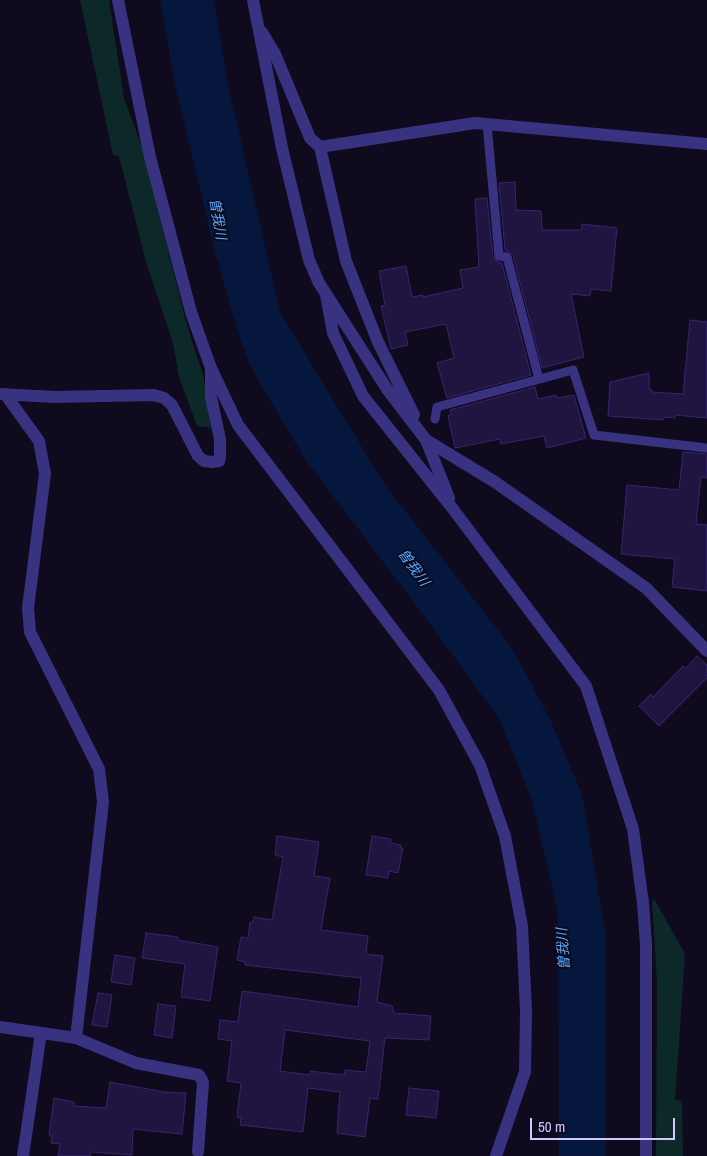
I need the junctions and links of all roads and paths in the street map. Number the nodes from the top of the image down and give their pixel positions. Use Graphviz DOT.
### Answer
graph roads {
  1 [pos="118,0"];
  2 [pos="253,0"];
  3 [pos="258,25"];
  4 [pos="487,124"];
  5 [pos="707,144"];
  6 [pos="320,148"];
  7 [pos="326,295"];
  8 [pos="211,368"];
  9 [pos="539,379"];
  10 [pos="2,394"];
  11 [pos="435,419"];
  12 [pos="426,440"];
  13 [pos="707,448"];
  14 [pos="454,509"];
  15 [pos="707,651"];
  16 [pos="0,1027"];
  17 [pos="41,1033"];
  18 [pos="76,1038"];
  19 [pos="198,1154"];
  20 [pos="23,1156"];
  21 [pos="496,1156"];
  22 [pos="646,1156"];
  1 -- 8 [label="street"];
  2 -- 3 [label="street"];
  3 -- 6 [label="street"];
  3 -- 7 [label="street"];
  4 -- 5 [label="street"];
  4 -- 6 [label="street"];
  4 -- 9 [label="lane"];
  6 -- 12 [label="street"];
  7 -- 12 [label="street"];
  7 -- 14 [label="street"];
  8 -- 10 [label="street"];
  8 -- 21 [label="street"];
  9 -- 11 [label="lane"];
  9 -- 13 [label="lane"];
  10 -- 18 [label="street"];
  12 -- 14 [label="street"];
  12 -- 15 [label="street"];
  14 -- 22 [label="street"];
  16 -- 17 [label="street"];
  17 -- 18 [label="street"];
  17 -- 20 [label="street"];
  18 -- 19 [label="street"];
}
